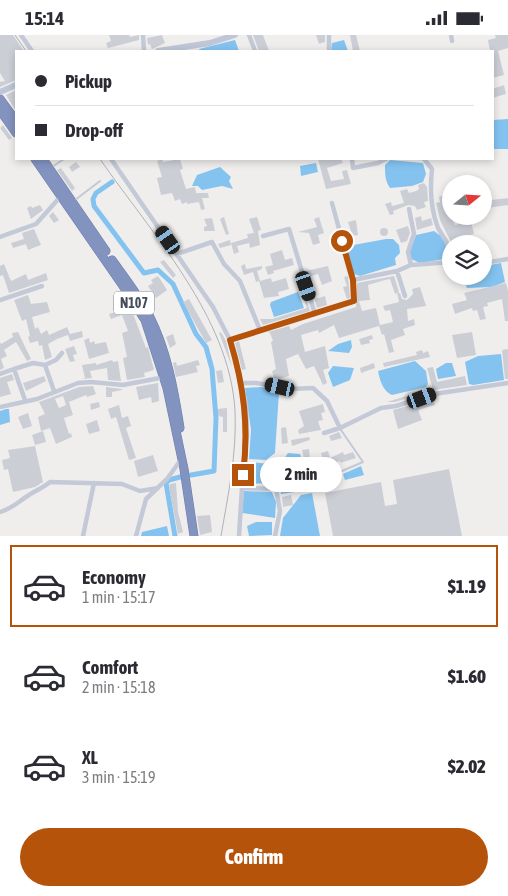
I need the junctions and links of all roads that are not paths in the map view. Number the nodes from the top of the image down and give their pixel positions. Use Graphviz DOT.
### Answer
graph roads {
  1 [pos="21,35"];
  2 [pos="143,35"];
  3 [pos="235,35"];
  4 [pos="249,35"];
  5 [pos="329,35"];
  6 [pos="451,35"];
  7 [pos="452,41"];
  8 [pos="31,50"];
  9 [pos="144,50"];
  10 [pos="164,50"];
  11 [pos="254,50"];
  12 [pos="329,50"];
  13 [pos="15,85"];
  14 [pos="0,92"];
  15 [pos="0,99"];
  16 [pos="0,110"];
  17 [pos="15,120"];
  18 [pos="15,132"];
  19 [pos="36,160"];
  20 [pos="44,160"];
  21 [pos="63,160"];
  22 [pos="112,160"];
  23 [pos="352,160"];
  24 [pos="384,160"];
  25 [pos="425,160"];
  26 [pos="50,169"];
  27 [pos="100,181"];
  28 [pos="64,194"];
  29 [pos="73,201"];
  30 [pos="332,203"];
  31 [pos="408,209"];
  32 [pos="444,235"];
  33 [pos="263,236"];
  34 [pos="0,237"];
  35 [pos="177,254"];
  36 [pos="508,259"];
  37 [pos="492,262"];
  38 [pos="442,263"];
  39 [pos="412,265"];
  40 [pos="397,271"];
  41 [pos="353,280"];
  42 [pos="42,286"];
  43 [pos="405,296"];
  44 [pos="0,300"];
  45 [pos="315,314"];
  46 [pos="260,330"];
  47 [pos="230,340"];
  48 [pos="62,353"];
  49 [pos="45,365"];
  50 [pos="14,369"];
  51 [pos="0,374"];
  52 [pos="167,377"];
  53 [pos="242,383"];
  54 [pos="508,383"];
  55 [pos="54,391"];
  56 [pos="25,400"];
  57 [pos="0,407"];
  58 [pos="340,428"];
  59 [pos="324,433"];
  60 [pos="183,461"];
  61 [pos="342,471"];
  62 [pos="94,483"];
  63 [pos="158,488"];
  64 [pos="242,488"];
  65 [pos="0,512"];
  66 [pos="83,536"];
  67 [pos="136,536"];
  68 [pos="194,536"];
  69 [pos="239,536"];
  70 [pos="275,536"];
  1 -- 8 [label="street"];
  2 -- 9 [label="street"];
  3 -- 10 [label="street"];
  4 -- 11 [label="street"];
  5 -- 12 [label="street"];
  6 -- 7 [label="street"];
  13 -- 14 [label="street"];
  15 -- 17 [label="highway"];
  16 -- 18 [label="highway"];
  19 -- 28 [label="highway, N107"];
  20 -- 26 [label="highway, N107"];
  21 -- 26 [label="lane"];
  22 -- 35 [label="street"];
  23 -- 24 [label="street"];
  25 -- 32 [label="street"];
  26 -- 28 [label="highway, N107"];
  27 -- 29 [label="lane"];
  28 -- 29 [label="highway, N107"];
  28 -- 34 [label="street"];
  28 -- 52 [label="highway, N107"];
  29 -- 52 [label="highway, N107"];
  30 -- 41 [label="street"];
  31 -- 39 [label="street"];
  33 -- 45 [label="street"];
  35 -- 46 [label="street"];
  35 -- 47 [label="street"];
  36 -- 37 [label="street"];
  38 -- 39 [label="street"];
  39 -- 40 [label="street"];
  40 -- 41 [label="street"];
  40 -- 43 [label="street"];
  41 -- 45 [label="street"];
  42 -- 44 [label="street"];
  45 -- 46 [label="street"];
  46 -- 47 [label="street"];
  47 -- 53 [label="street"];
  48 -- 49 [label="street"];
  49 -- 50 [label="street"];
  49 -- 55 [label="street"];
  50 -- 51 [label="street"];
  50 -- 56 [label="street"];
  52 -- 55 [label="street"];
  52 -- 60 [label="highway, N107"];
  53 -- 58 [label="street"];
  53 -- 64 [label="street"];
  54 -- 58 [label="street"];
  55 -- 56 [label="street"];
  56 -- 57 [label="street"];
  58 -- 59 [label="street"];
  58 -- 61 [label="lane"];
  60 -- 63 [label="street"];
  60 -- 68 [label="highway, N107"];
  62 -- 63 [label="street"];
  62 -- 65 [label="street"];
  62 -- 66 [label="street"];
  63 -- 67 [label="street"];
  64 -- 69 [label="street"];
  64 -- 70 [label="street"];
}
